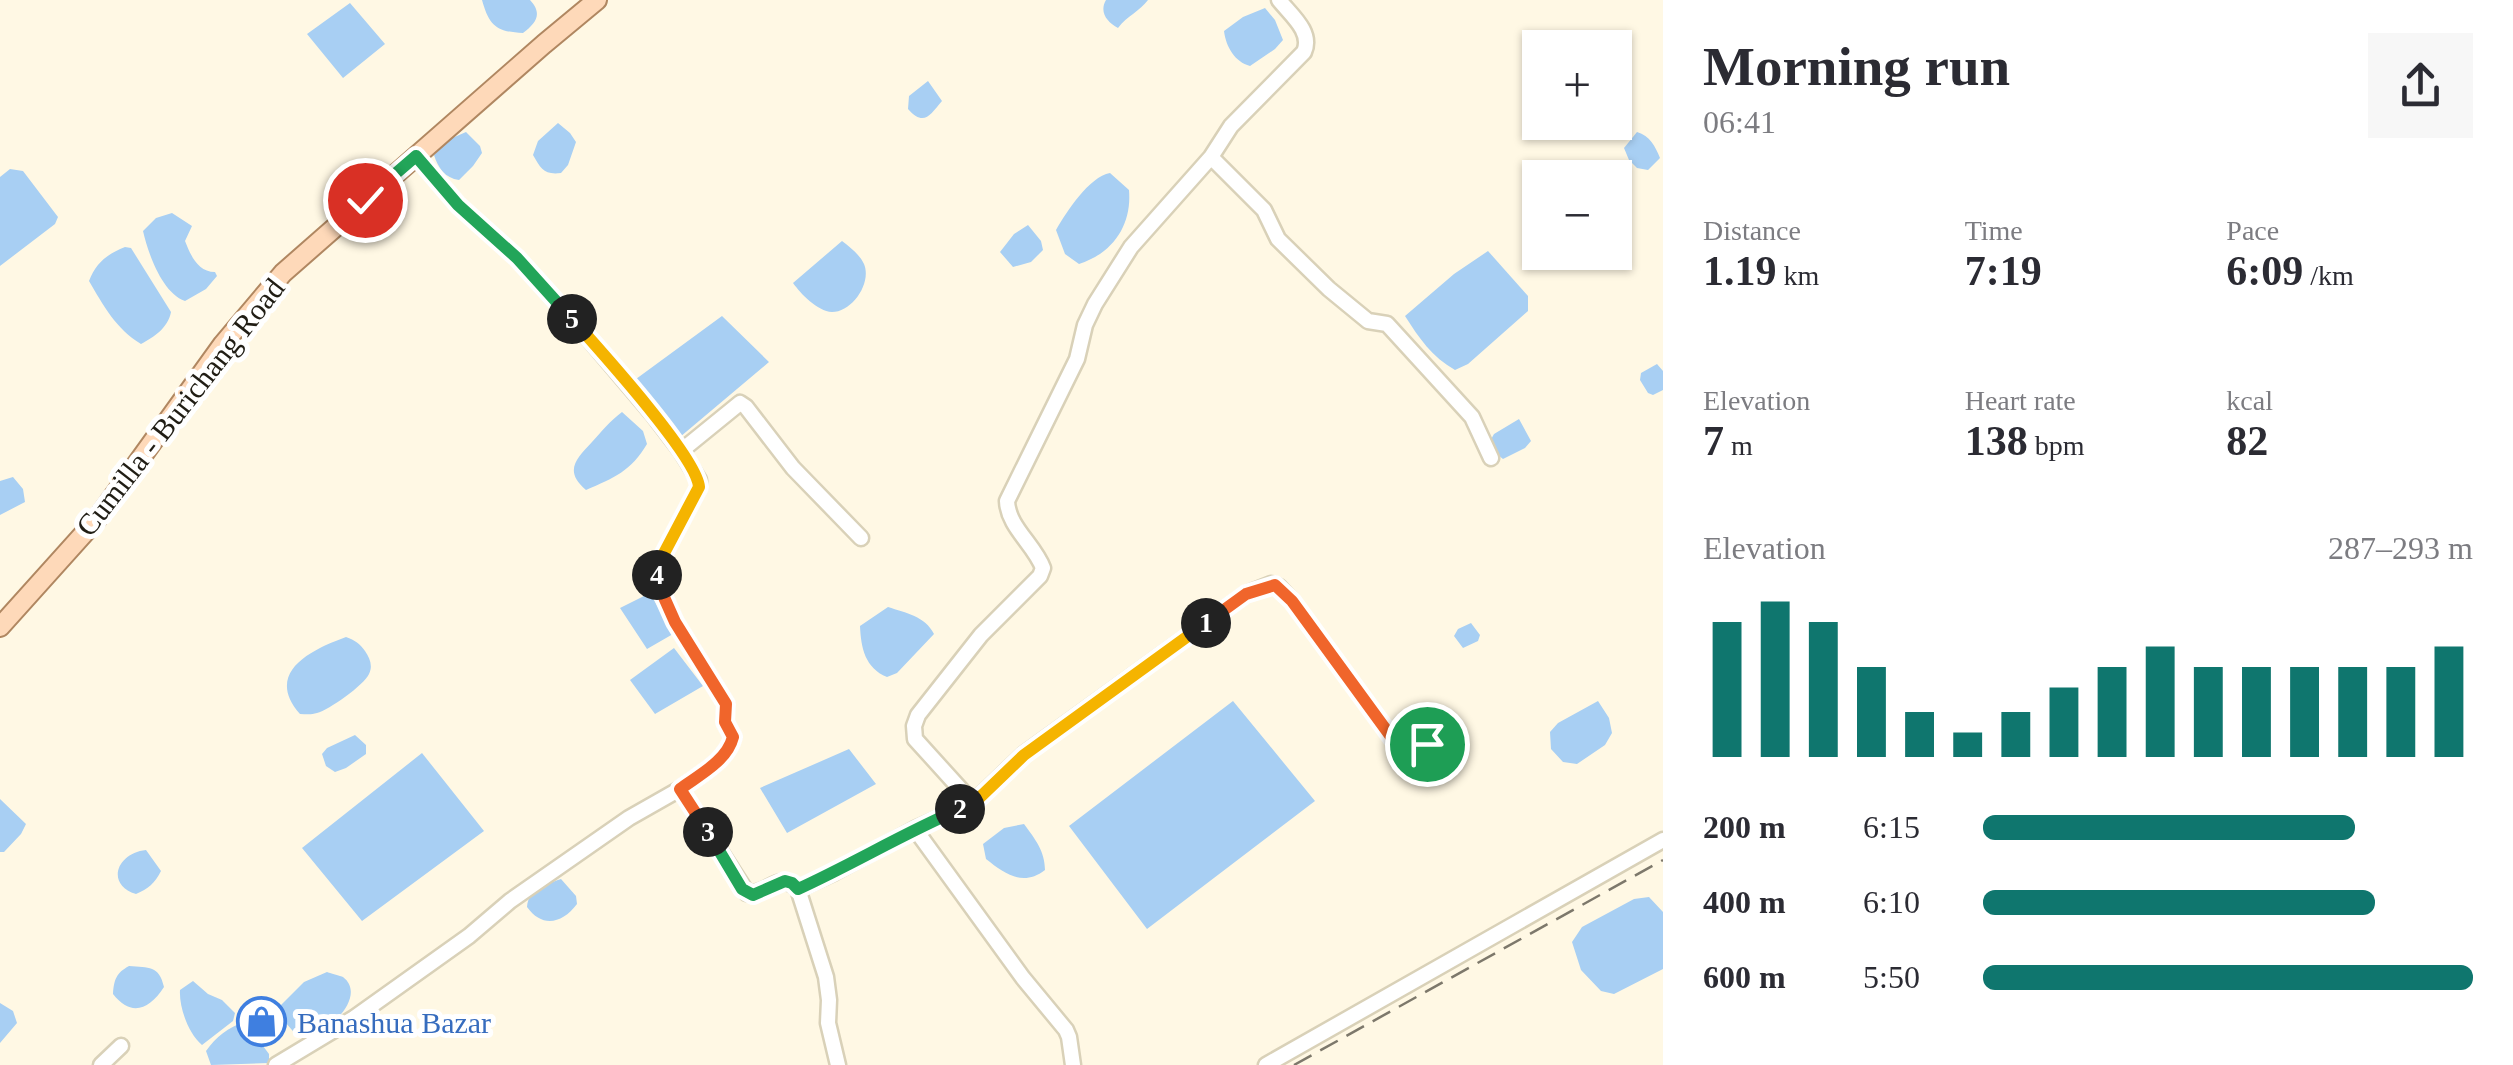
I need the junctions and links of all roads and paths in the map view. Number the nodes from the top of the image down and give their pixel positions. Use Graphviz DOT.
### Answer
graph roads {
  1 [pos="597,0"];
  2 [pos="1279,0"];
  3 [pos="416,156"];
  4 [pos="1211,157"];
  5 [pos="681,451"];
  6 [pos="1491,458"];
  7 [pos="861,538"];
  8 [pos="0,627"];
  9 [pos="1427,744"];
  10 [pos="680,789"];
  11 [pos="973,804"];
  12 [pos="915,828"];
  13 [pos="1663,840"];
  14 [pos="798,889"];
  15 [pos="121,1046"];
  16 [pos="101,1065"];
  17 [pos="276,1065"];
  18 [pos="838,1065"];
  19 [pos="1073,1065"];
  20 [pos="1266,1065"];
  1 -- 3 [label="main road, Cumilla - Burichang Road"];
  2 -- 4 [label="street"];
  3 -- 5 [label="street"];
  3 -- 8 [label="main road, Cumilla - Burichang Road"];
  4 -- 6 [label="street"];
  4 -- 11 [label="street"];
  5 -- 7 [label="street"];
  5 -- 10 [label="street"];
  9 -- 11 [label="street"];
  10 -- 14 [label="street"];
  10 -- 17 [label="street"];
  11 -- 12 [label="street"];
  12 -- 14 [label="street"];
  12 -- 19 [label="street"];
  13 -- 20 [label="street"];
  14 -- 18 [label="street"];
  15 -- 16 [label="street"];
}
